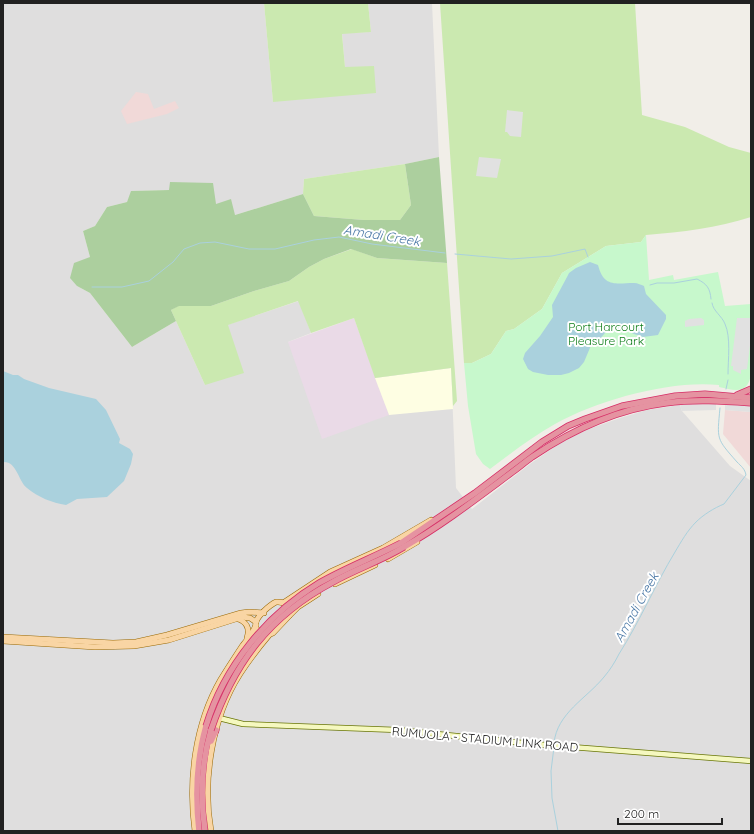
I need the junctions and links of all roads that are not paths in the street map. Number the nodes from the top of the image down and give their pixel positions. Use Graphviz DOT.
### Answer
graph roads {
  1 [pos="751,389"];
  2 [pos="734,396"];
  3 [pos="751,398"];
  4 [pos="751,403"];
  5 [pos="443,514"];
  6 [pos="453,515"];
  7 [pos="402,545"];
  8 [pos="283,603"];
  9 [pos="264,613"];
  10 [pos="289,616"];
  11 [pos="238,619"];
  12 [pos="256,623"];
  13 [pos="270,634"];
  14 [pos="3,637"];
  15 [pos="3,641"];
  16 [pos="244,644"];
  17 [pos="220,718"];
  18 [pos="211,729"];
  19 [pos="751,761"];
  20 [pos="193,768"];
  21 [pos="197,807"];
  22 [pos="195,831"];
  23 [pos="199,831"];
  24 [pos="205,831"];
  25 [pos="211,831"];
  1 -- 2 [label="highway"];
  2 -- 3 [label="highway"];
  2 -- 5 [label="highway"];
  4 -- 6 [label="highway"];
  5 -- 7 [label="highway"];
  5 -- 8 [label="main road"];
  6 -- 7 [label="highway"];
  6 -- 10 [label="main road"];
  7 -- 18 [label="highway, bridge"];
  8 -- 9 [label="main road"];
  8 -- 10 [label="main road"];
  9 -- 12 [label="main road"];
  9 -- 14 [label="main road"];
  10 -- 13 [label="main road"];
  11 -- 12 [label="main road"];
  11 -- 15 [label="main road"];
  11 -- 16 [label="main road"];
  12 -- 13 [label="main road"];
  12 -- 16 [label="main road"];
  13 -- 17 [label="main road"];
  16 -- 20 [label="main road"];
  17 -- 18 [label="main road"];
  17 -- 19 [label="street, RUMUOLA - STADIUM LINK ROAD"];
  18 -- 21 [label="highway"];
  18 -- 24 [label="highway"];
  18 -- 25 [label="main road"];
  20 -- 21 [label="highway"];
  20 -- 22 [label="main road"];
  21 -- 23 [label="highway"];
}
